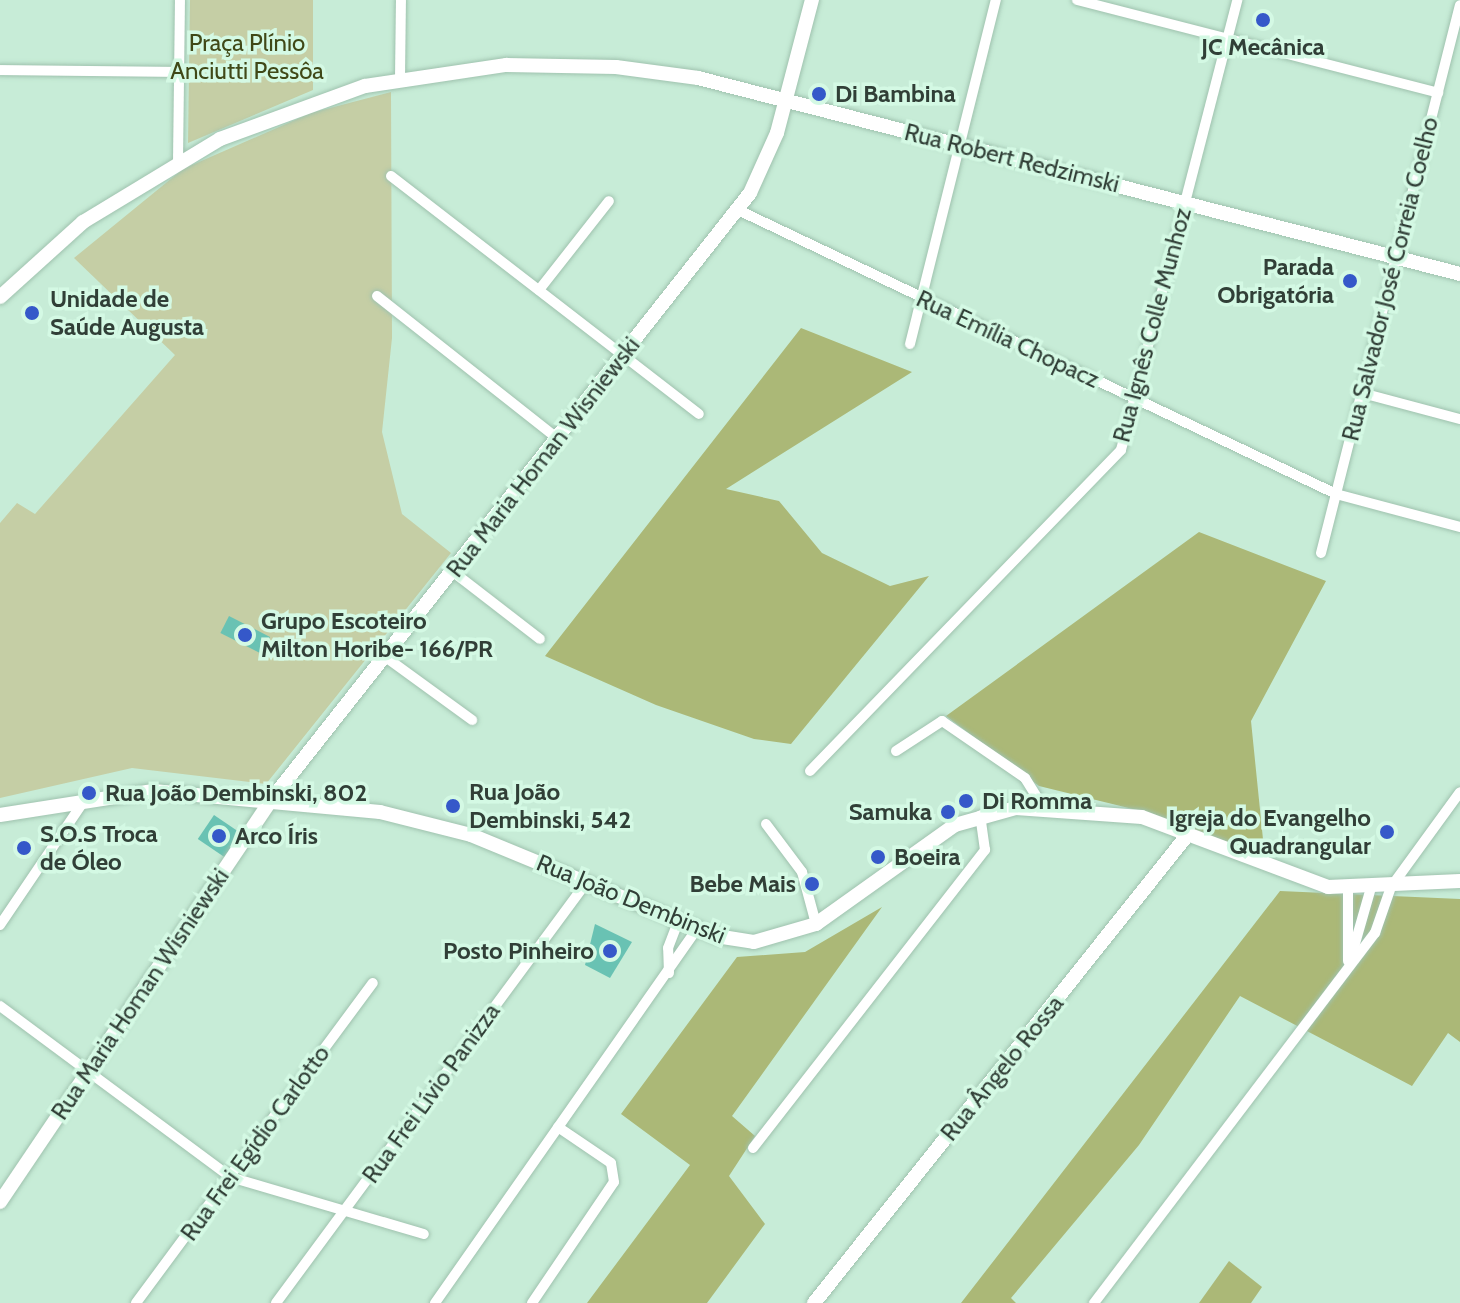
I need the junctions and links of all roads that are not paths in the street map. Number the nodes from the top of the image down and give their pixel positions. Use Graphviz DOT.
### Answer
graph roads {
  1 [pos="180,0"];
  2 [pos="401,0"];
  3 [pos="812,0"];
  4 [pos="996,0"];
  5 [pos="1077,0"];
  6 [pos="1128,0"];
  7 [pos="1237,0"];
  8 [pos="1460,5"];
  9 [pos="1125,12"];
  10 [pos="1227,39"];
  11 [pos="0,70"];
  12 [pos="179,72"];
  13 [pos="400,78"];
  14 [pos="1438,93"];
  15 [pos="786,100"];
  16 [pos="960,145"];
  17 [pos="178,161"];
  18 [pos="391,176"];
  19 [pos="609,201"];
  20 [pos="1185,203"];
  21 [pos="738,210"];
  22 [pos="1396,257"];
  23 [pos="1460,274"];
  24 [pos="539,290"];
  25 [pos="377,296"];
  26 [pos="0,297"];
  27 [pos="922,298"];
  28 [pos="910,344"];
  29 [pos="623,355"];
  30 [pos="1362,393"];
  31 [pos="1135,399"];
  32 [pos="699,414"];
  33 [pos="1460,419"];
  34 [pos="557,438"];
  35 [pos="1336,494"];
  36 [pos="1460,527"];
  37 [pos="1321,553"];
  38 [pos="452,571"];
  39 [pos="540,639"];
  40 [pos="384,656"];
  41 [pos="472,720"];
  42 [pos="896,751"];
  43 [pos="810,771"];
  44 [pos="1460,792"];
  45 [pos="271,800"];
  46 [pos="84,801"];
  47 [pos="1043,807"];
  48 [pos="0,815"];
  49 [pos="980,815"];
  50 [pos="766,824"];
  51 [pos="1189,833"];
  52 [pos="1460,881"];
  53 [pos="586,883"];
  54 [pos="1391,887"];
  55 [pos="1348,888"];
  56 [pos="1371,888"];
  57 [pos="678,922"];
  58 [pos="816,924"];
  59 [pos="0,925"];
  60 [pos="697,929"];
  61 [pos="1348,966"];
  62 [pos="669,973"];
  63 [pos="373,983"];
  64 [pos="0,1006"];
  65 [pos="88,1071"];
  66 [pos="558,1127"];
  67 [pos="753,1148"];
  68 [pos="230,1177"];
  69 [pos="0,1202"];
  70 [pos="345,1210"];
  71 [pos="424,1234"];
  72 [pos="136,1303"];
  73 [pos="276,1303"];
  74 [pos="435,1303"];
  75 [pos="532,1303"];
  76 [pos="814,1303"];
  77 [pos="1094,1303"];
  1 -- 12 [label="street"];
  2 -- 13 [label="street"];
  3 -- 15 [label="street, Rua Maria Homan Wisniewski"];
  4 -- 16 [label="street"];
  5 -- 9 [label="street"];
  6 -- 9 [label="street"];
  7 -- 10 [label="street, Rua Ignês Colle Munhoz"];
  8 -- 14 [label="street, Rua Salvador José Correia Coelho"];
  9 -- 10 [label="street"];
  10 -- 14 [label="street"];
  10 -- 20 [label="street, Rua Ignês Colle Munhoz"];
  11 -- 12 [label="street"];
  12 -- 17 [label="street"];
  13 -- 15 [label="street, Rua Robert Redzimski"];
  13 -- 17 [label="street, Rua Robert Redzimski"];
  14 -- 22 [label="street, Rua Salvador José Correia Coelho"];
  15 -- 16 [label="street, Rua Robert Redzimski"];
  15 -- 21 [label="street, Rua Maria Homan Wisniewski"];
  16 -- 20 [label="street, Rua Robert Redzimski"];
  16 -- 27 [label="street"];
  17 -- 26 [label="street, Rua Robert Redzimski"];
  18 -- 24 [label="street"];
  19 -- 24 [label="street"];
  20 -- 22 [label="street, Rua Robert Redzimski"];
  20 -- 31 [label="street, Rua Ignês Colle Munhoz"];
  21 -- 27 [label="street, Rua Emília Chopacz"];
  21 -- 29 [label="street, Rua Maria Homan Wisniewski"];
  22 -- 23 [label="street, Rua Robert Redzimski"];
  22 -- 30 [label="street, Rua Salvador José Correia Coelho"];
  24 -- 29 [label="street"];
  25 -- 34 [label="street"];
  27 -- 28 [label="street"];
  27 -- 31 [label="street, Rua Emília Chopacz"];
  29 -- 32 [label="street"];
  29 -- 34 [label="street, Rua Maria Homan Wisniewski"];
  30 -- 33 [label="street"];
  30 -- 35 [label="street, Rua Salvador José Correia Coelho"];
  31 -- 35 [label="street, Rua Emília Chopacz"];
  31 -- 43 [label="street, Rua Ignês Colle Munhoz"];
  34 -- 38 [label="street, Rua Maria Homan Wisniewski"];
  35 -- 36 [label="street, Rua Emília Chopacz"];
  35 -- 37 [label="street, Rua Salvador José Correia Coelho"];
  38 -- 39 [label="street"];
  38 -- 40 [label="street, Rua Maria Homan Wisniewski"];
  40 -- 41 [label="street"];
  40 -- 45 [label="street, Rua Maria Homan Wisniewski"];
  42 -- 47 [label="street"];
  44 -- 54 [label="street"];
  45 -- 46 [label="street, Rua João Dembinski"];
  45 -- 53 [label="street, Rua João Dembinski"];
  45 -- 65 [label="street, Rua Maria Homan Wisniewski"];
  46 -- 48 [label="street, Rua João Dembinski"];
  46 -- 59 [label="street"];
  47 -- 49 [label="street, Rua João Dembinski"];
  47 -- 51 [label="street, Rua João Dembinski"];
  49 -- 58 [label="street, Rua João Dembinski"];
  49 -- 67 [label="street"];
  50 -- 58 [label="street"];
  51 -- 55 [label="street, Rua João Dembinski"];
  51 -- 76 [label="street, Rua Ângelo Rossa"];
  52 -- 54 [label="street, Rua João Dembinski"];
  53 -- 57 [label="street, Rua João Dembinski"];
  53 -- 70 [label="street, Rua Frei Lívio Panizza"];
  54 -- 56 [label="street, Rua João Dembinski"];
  54 -- 61 [label="street"];
  55 -- 56 [label="street, Rua João Dembinski"];
  55 -- 61 [label="street"];
  56 -- 61 [label="street"];
  57 -- 60 [label="street, Rua João Dembinski"];
  57 -- 62 [label="street"];
  58 -- 60 [label="street, Rua João Dembinski"];
  60 -- 62 [label="street"];
  61 -- 77 [label="street"];
  62 -- 66 [label="street"];
  63 -- 68 [label="street, Rua Frei Egídio Carlotto"];
  64 -- 65 [label="street"];
  65 -- 68 [label="street"];
  65 -- 69 [label="street, Rua Maria Homan Wisniewski"];
  66 -- 74 [label="street"];
  66 -- 75 [label="street"];
  68 -- 70 [label="street"];
  68 -- 72 [label="street, Rua Frei Egídio Carlotto"];
  70 -- 71 [label="street"];
  70 -- 73 [label="street, Rua Frei Lívio Panizza"];
}
